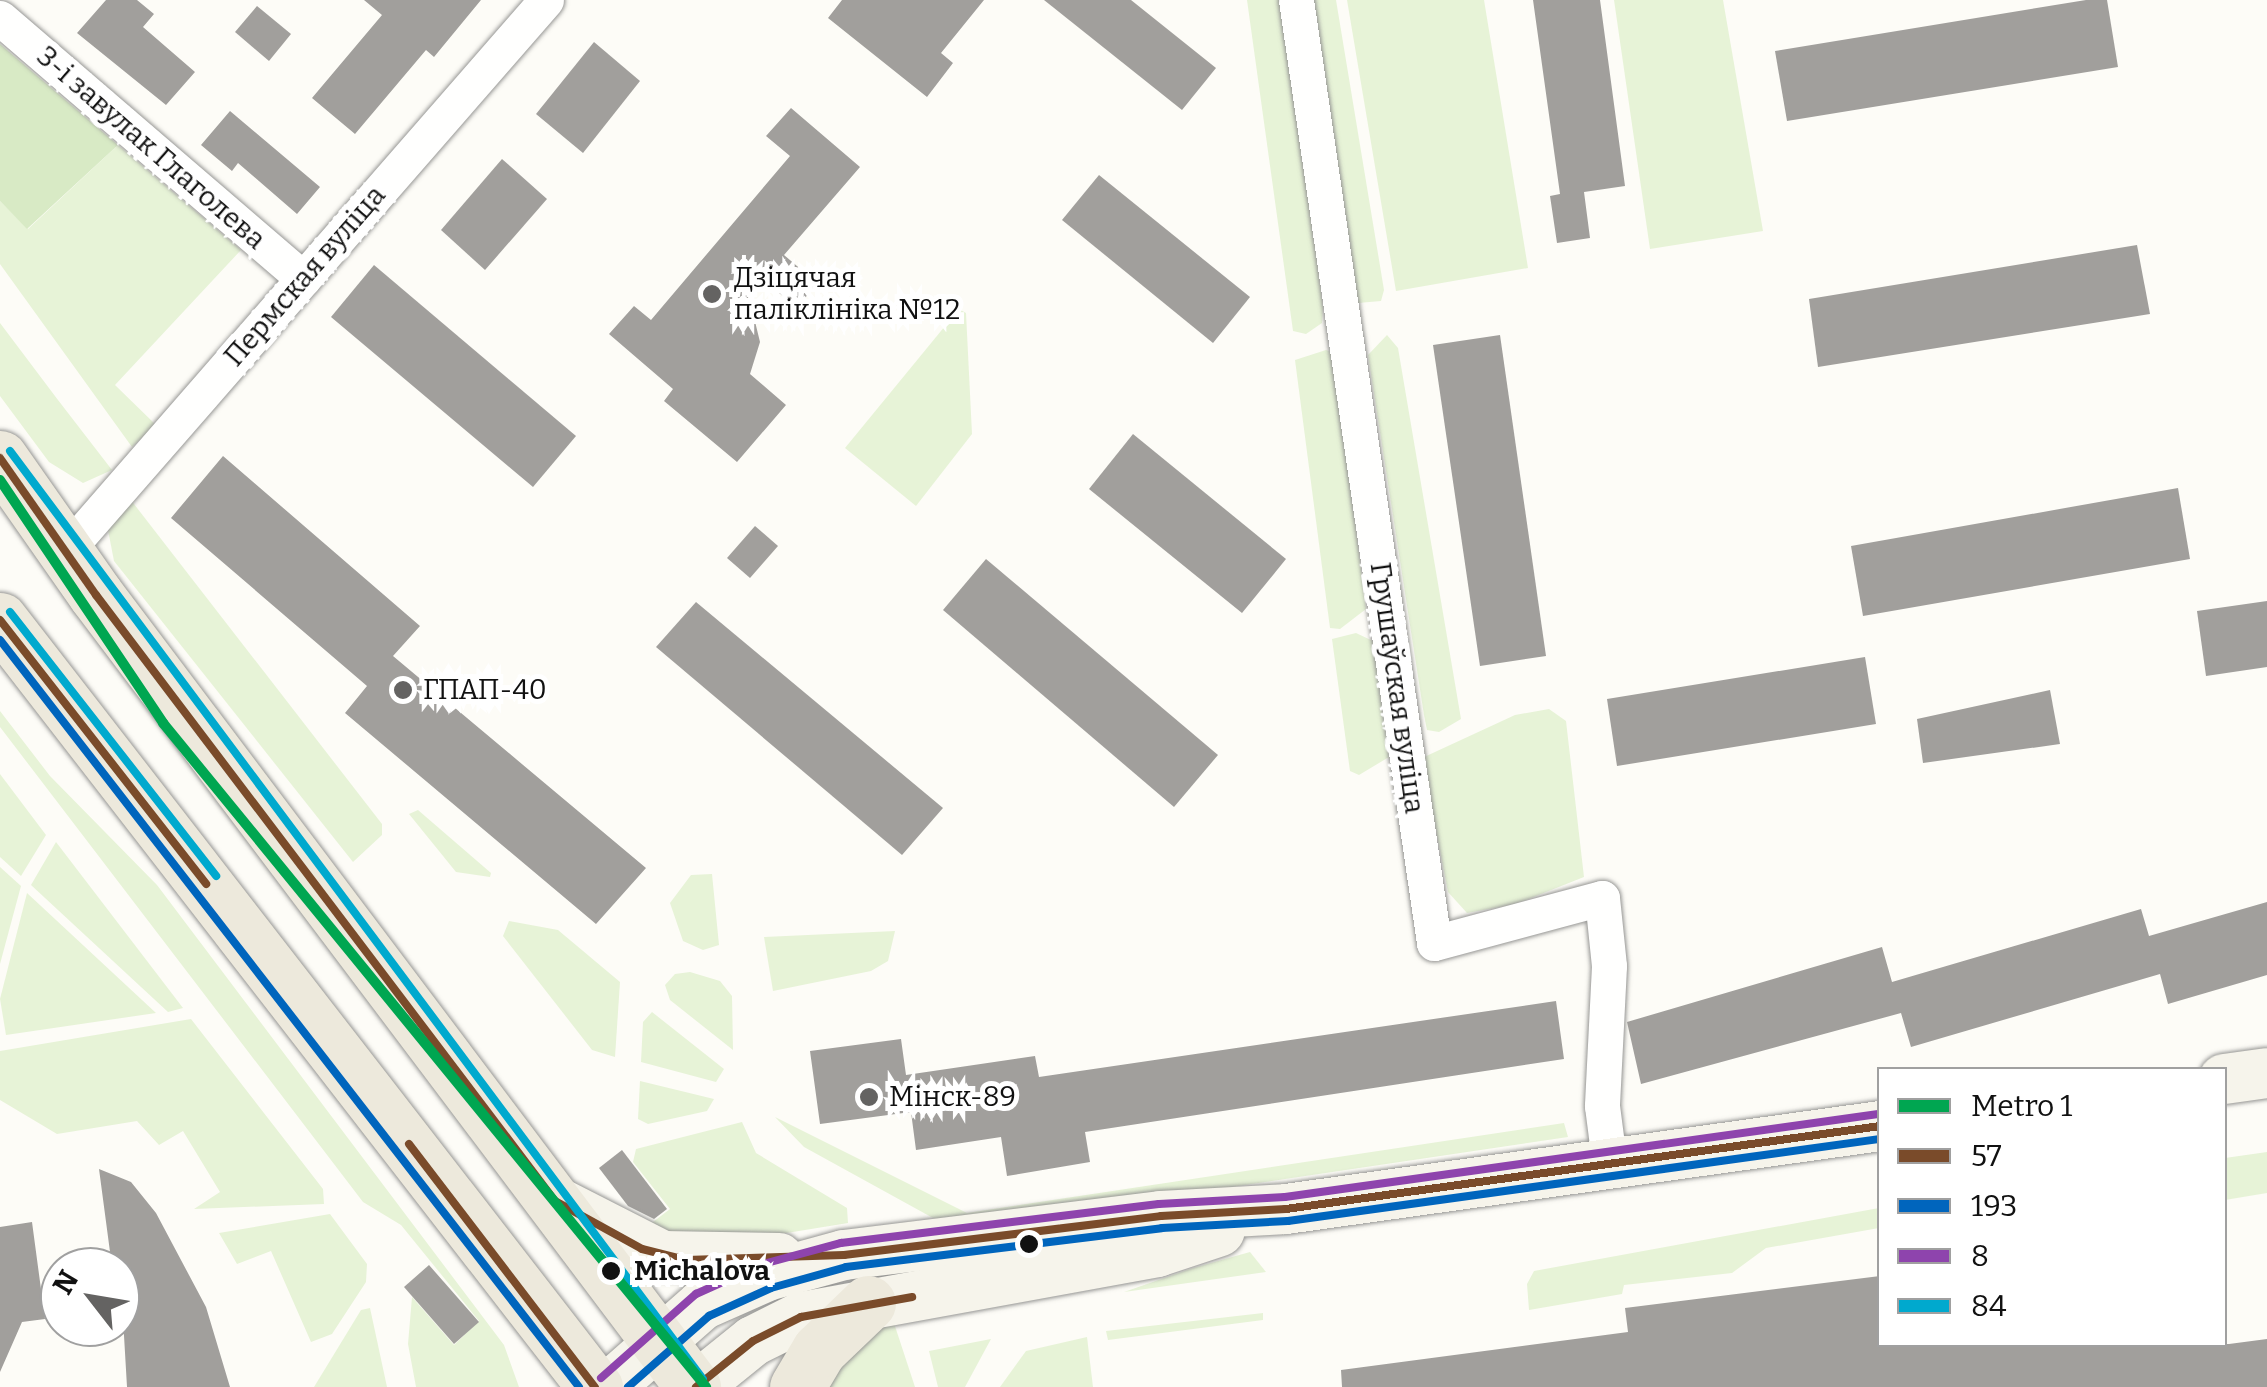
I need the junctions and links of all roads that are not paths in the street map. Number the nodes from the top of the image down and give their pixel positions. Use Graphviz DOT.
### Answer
graph roads {
  1 [pos="546,0"];
  2 [pos="1296,0"];
  3 [pos="0,18"];
  4 [pos="303,279"];
  5 [pos="0,458"];
  6 [pos="65,552"];
  7 [pos="0,620"];
  8 [pos="2267,1074"];
  9 [pos="2227,1079"];
  10 [pos="1877,1126"];
  11 [pos="1609,1160"];
  12 [pos="555,1201"];
  13 [pos="1286,1210"];
  14 [pos="844,1255"];
  15 [pos="868,1304"];
  16 [pos="659,1342"];
  17 [pos="594,1387"];
  18 [pos="609,1387"];
  19 [pos="694,1387"];
  20 [pos="796,1387"];
  1 -- 4 [label="street, Пермская вуліца"];
  2 -- 11 [label="street, Грушаўская вуліца"];
  3 -- 4 [label="street, 3-і завулак Глаголева"];
  4 -- 6 [label="street, Пермская вуліца"];
  5 -- 6 [label="main road"];
  6 -- 12 [label="main road"];
  7 -- 17 [label="main road"];
  8 -- 9 [label="main road"];
  10 -- 11 [label="main road"];
  11 -- 13 [label="main road"];
  12 -- 14 [label="main road"];
  12 -- 16 [label="main road"];
  13 -- 14 [label="main road"];
  13 -- 15 [label="main road"];
  14 -- 16 [label="main road"];
  15 -- 19 [label="main road"];
  15 -- 20 [label="main road"];
  16 -- 18 [label="main road"];
  16 -- 19 [label="main road"];
}
